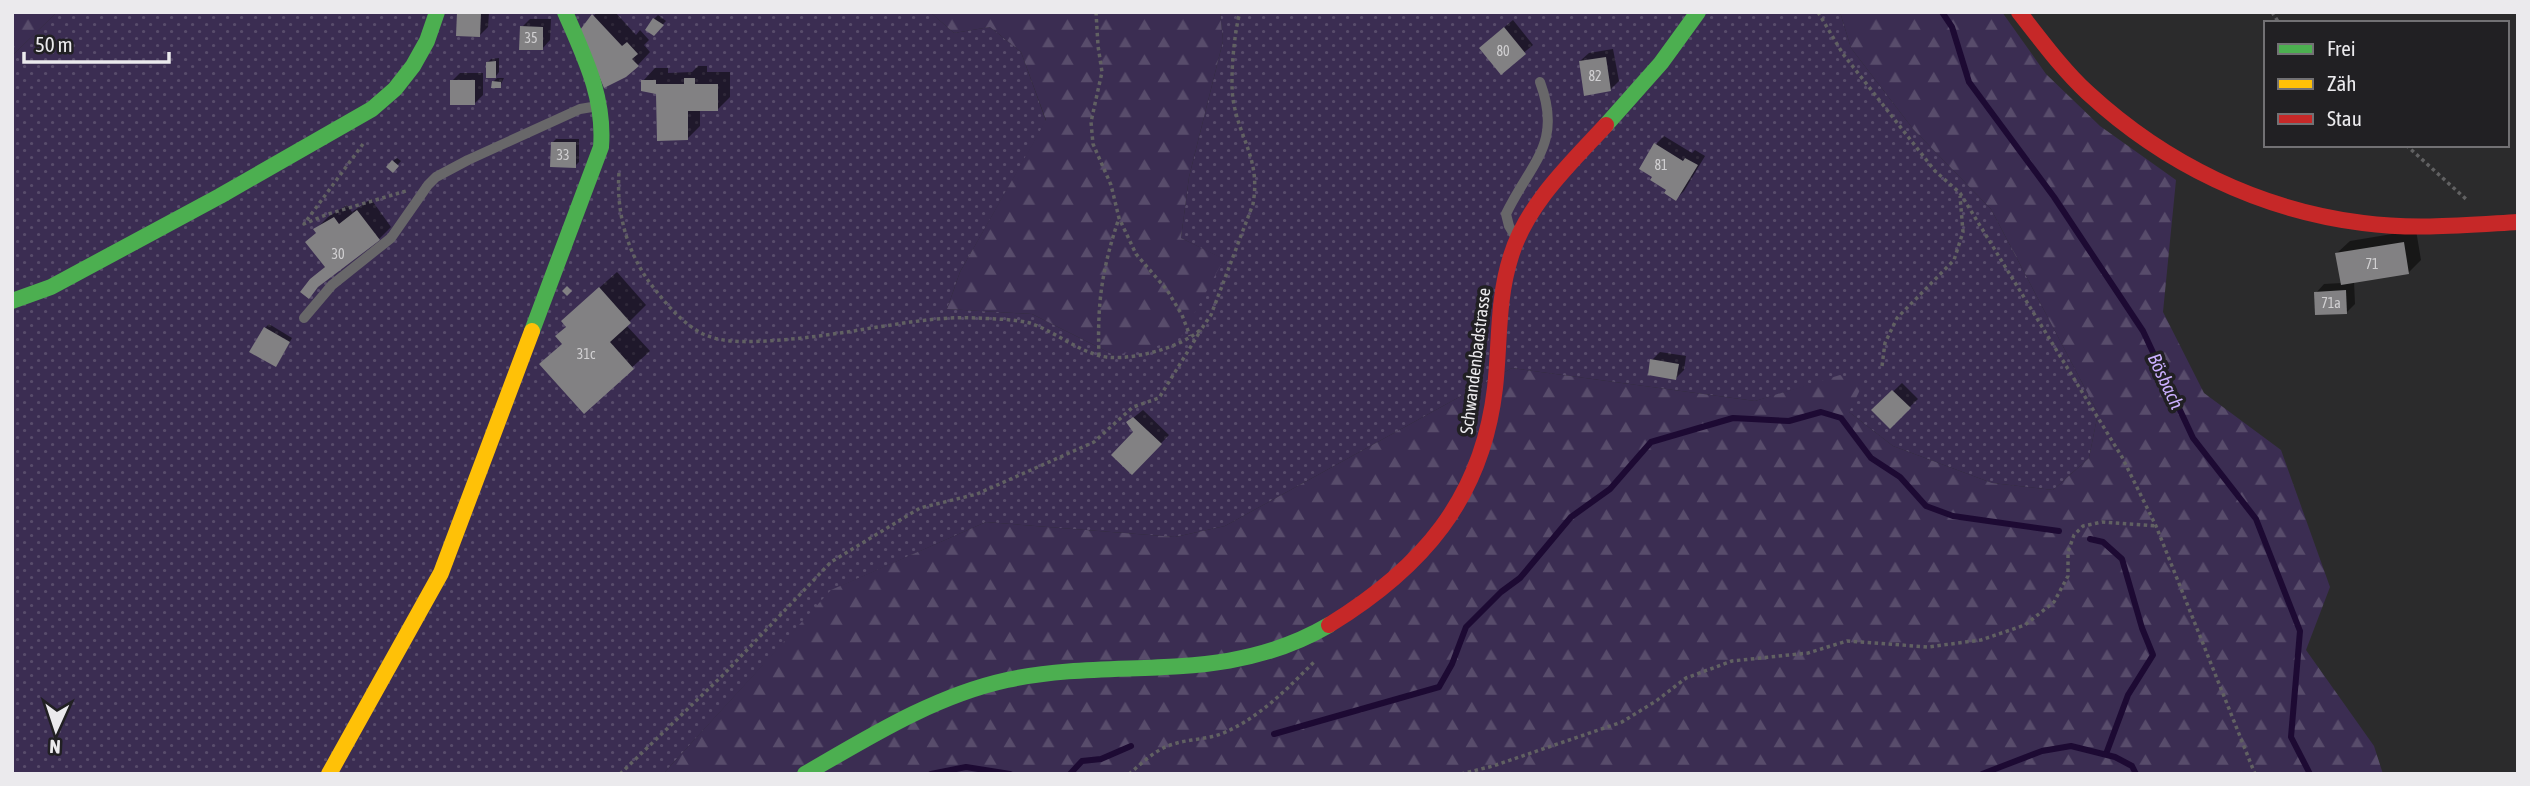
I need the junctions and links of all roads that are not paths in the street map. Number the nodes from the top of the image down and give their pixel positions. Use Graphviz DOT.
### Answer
graph roads {
  1 [pos="437,12"];
  2 [pos="565,12"];
  3 [pos="1698,12"];
  4 [pos="2019,12"];
  5 [pos="1539,82"];
  6 [pos="601,105"];
  7 [pos="2518,222"];
  8 [pos="1517,238"];
  9 [pos="12,301"];
  10 [pos="304,318"];
  11 [pos="329,774"];
  12 [pos="805,774"];
  1 -- 9 [label="street"];
  2 -- 6 [label="street"];
  3 -- 8 [label="street, Schwandenbadstrasse"];
  4 -- 7 [label="street"];
  5 -- 8 [label="lane"];
  6 -- 10 [label="lane"];
  6 -- 11 [label="street"];
  8 -- 12 [label="street, Schwandenbadstrasse"];
}
